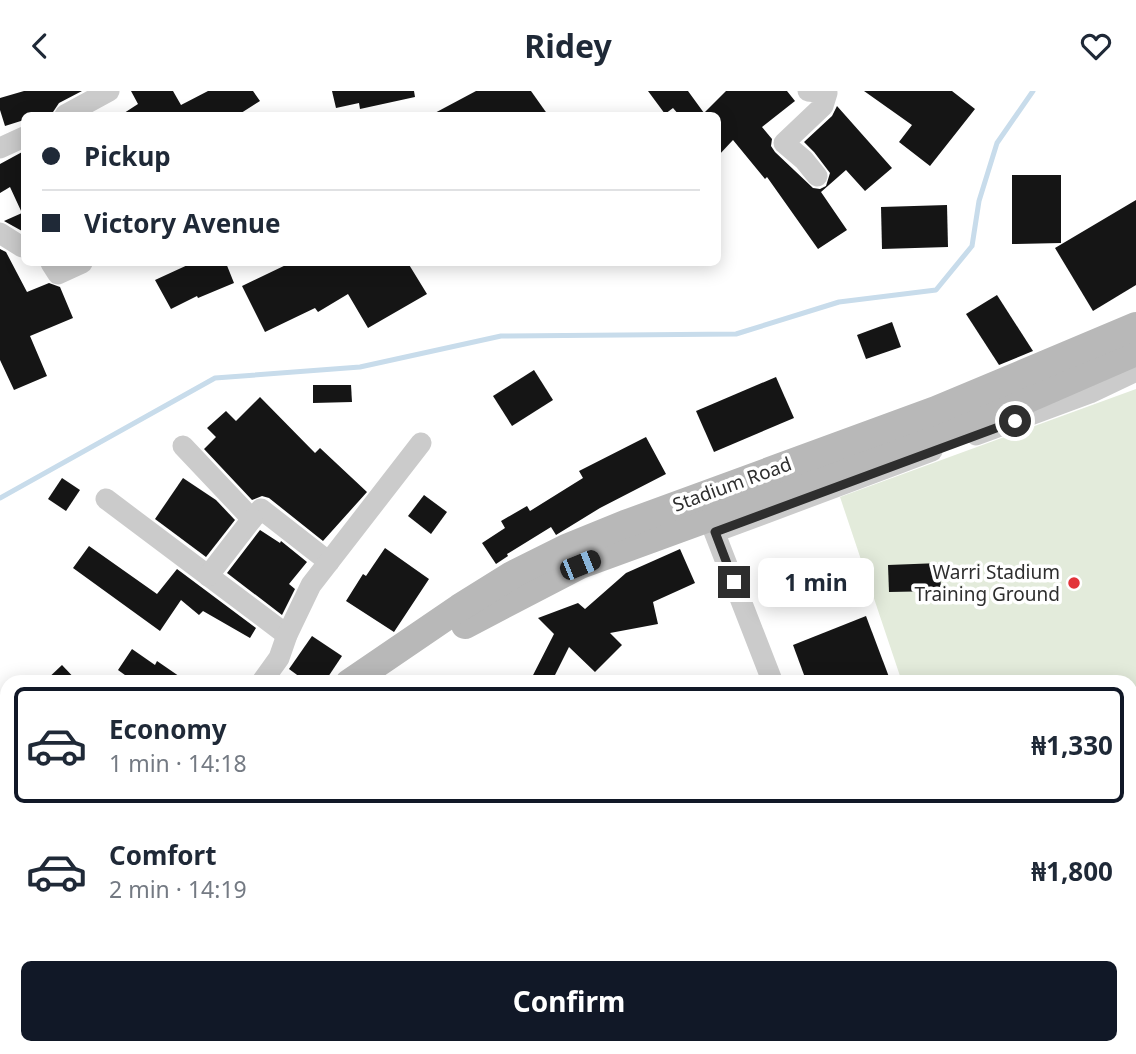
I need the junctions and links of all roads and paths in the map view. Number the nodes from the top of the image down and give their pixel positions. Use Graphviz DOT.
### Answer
graph roads {
  1 [pos="109,91"];
  2 [pos="808,91"];
  3 [pos="70,112"];
  4 [pos="21,138"];
  5 [pos="0,148"];
  6 [pos="817,176"];
  7 [pos="0,233"];
  8 [pos="21,246"];
  9 [pos="53,266"];
  10 [pos="75,266"];
  11 [pos="1136,326"];
  12 [pos="1136,352"];
  13 [pos="1136,372"];
  14 [pos="421,443"];
  15 [pos="183,446"];
  16 [pos="106,499"];
  17 [pos="252,519"];
  18 [pos="712,525"];
  19 [pos="329,562"];
  20 [pos="208,576"];
  21 [pos="287,635"];
  22 [pos="267,675"];
  23 [pos="361,675"];
  24 [pos="394,675"];
  25 [pos="770,675"];
  1 -- 3 [label="street"];
  2 -- 6 [label="street"];
  4 -- 5 [label="street"];
  7 -- 8 [label="street"];
  9 -- 10 [label="street"];
  11 -- 23 [label="main road, Stadium Road"];
  12 -- 18 [label="main road, Stadium Road"];
  13 -- 18 [label="street"];
  14 -- 19 [label="street"];
  15 -- 17 [label="street"];
  16 -- 20 [label="street"];
  17 -- 19 [label="street"];
  17 -- 20 [label="street"];
  18 -- 24 [label="main road, Stadium Road"];
  18 -- 25 [label="street"];
  19 -- 21 [label="street"];
  20 -- 21 [label="street"];
  21 -- 22 [label="street"];
}
